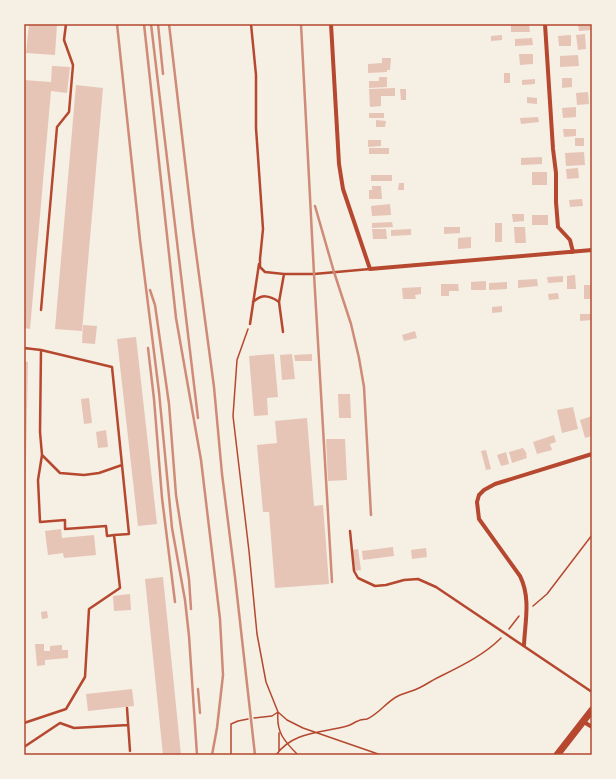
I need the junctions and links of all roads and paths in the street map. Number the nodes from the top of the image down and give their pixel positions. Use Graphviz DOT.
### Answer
graph roads {
  1 [pos="66,24"];
  2 [pos="251,24"];
  3 [pos="331,24"];
  4 [pos="545,24"];
  5 [pos="592,250"];
  6 [pos="573,252"];
  7 [pos="260,259"];
  8 [pos="370,269"];
  9 [pos="284,274"];
  10 [pos="280,302"];
  11 [pos="252,303"];
  12 [pos="41,310"];
  13 [pos="250,324"];
  14 [pos="283,332"];
  15 [pos="24,348"];
  16 [pos="40,350"];
  17 [pos="592,454"];
  18 [pos="42,455"];
  19 [pos="122,465"];
  20 [pos="350,531"];
  21 [pos="114,535"];
  22 [pos="592,535"];
  23 [pos="526,609"];
  24 [pos="505,633"];
  25 [pos="524,645"];
  26 [pos="592,692"];
  27 [pos="128,708"];
  28 [pos="592,710"];
  29 [pos="278,712"];
  30 [pos="254,718"];
  31 [pos="248,719"];
  32 [pos="584,722"];
  33 [pos="24,723"];
  34 [pos="128,725"];
  35 [pos="592,727"];
  36 [pos="279,731"];
  37 [pos="316,731"];
  38 [pos="288,744"];
  39 [pos="24,747"];
  40 [pos="130,751"];
  41 [pos="279,751"];
  42 [pos="231,755"];
  43 [pos="276,755"];
  44 [pos="298,755"];
  45 [pos="381,755"];
  46 [pos="557,755"];
  1 -- 12 [label="lane"];
  2 -- 7 [label="lane"];
  3 -- 8 [label="street"];
  4 -- 6 [label="street"];
  5 -- 6 [label="street"];
  6 -- 8 [label="street"];
  7 -- 9 [label="lane"];
  7 -- 11 [label="lane"];
  8 -- 9 [label="lane"];
  9 -- 10 [label="lane"];
  10 -- 11 [label="lane"];
  10 -- 14 [label="lane"];
  11 -- 13 [label="lane"];
  13 -- 29 [label="path"];
  15 -- 16 [label="lane"];
  16 -- 18 [label="lane"];
  16 -- 19 [label="lane"];
  17 -- 23 [label="street"];
  18 -- 19 [label="lane"];
  18 -- 21 [label="lane"];
  19 -- 21 [label="lane"];
  20 -- 24 [label="lane"];
  21 -- 33 [label="lane"];
  22 -- 23 [label="path"];
  23 -- 24 [label="path"];
  23 -- 25 [label="street"];
  24 -- 25 [label="lane"];
  24 -- 37 [label="path"];
  25 -- 26 [label="lane"];
  27 -- 34 [label="lane"];
  28 -- 32 [label="street"];
  29 -- 30 [label="path"];
  29 -- 36 [label="path"];
  29 -- 37 [label="path"];
  31 -- 42 [label="path"];
  32 -- 35 [label="street"];
  32 -- 46 [label="street"];
  34 -- 39 [label="lane"];
  34 -- 40 [label="lane"];
  36 -- 38 [label="path"];
  36 -- 41 [label="path"];
  37 -- 38 [label="path"];
  37 -- 45 [label="path"];
  38 -- 41 [label="path"];
  38 -- 44 [label="path"];
  41 -- 43 [label="path"];
}
